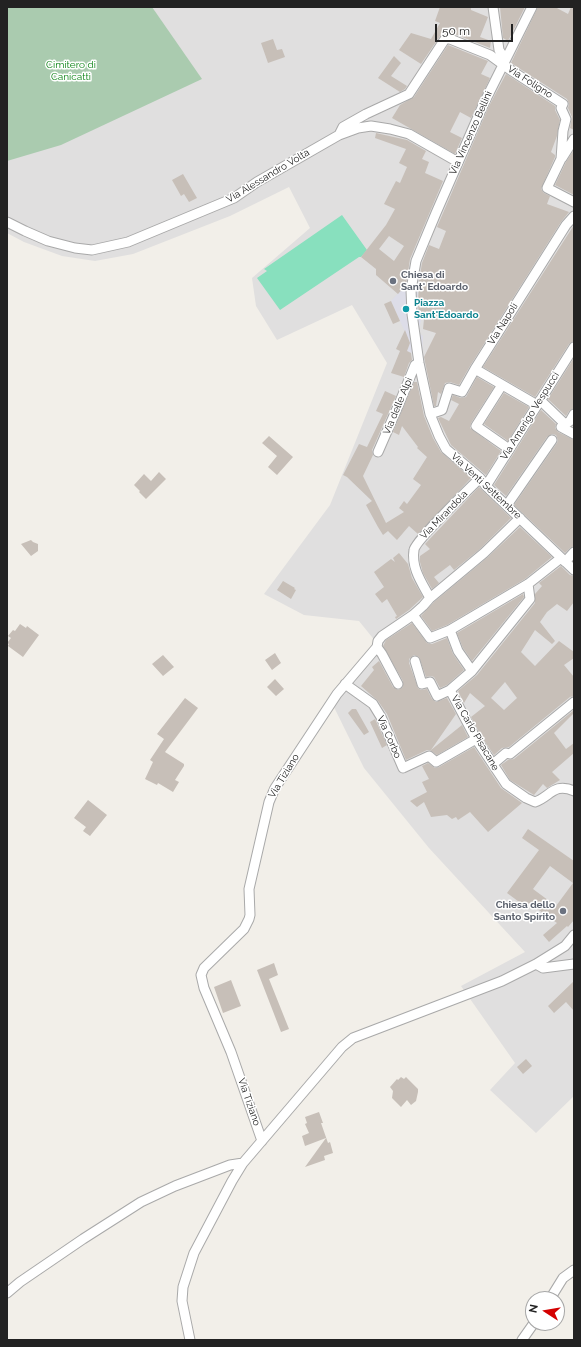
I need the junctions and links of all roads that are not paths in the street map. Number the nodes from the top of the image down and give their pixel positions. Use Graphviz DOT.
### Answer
graph roads {
  1 [pos="493,7"];
  2 [pos="532,7"];
  3 [pos="504,62"];
  4 [pos="339,135"];
  5 [pos="574,139"];
  6 [pos="562,160"];
  7 [pos="458,162"];
  8 [pos="574,202"];
  9 [pos="574,216"];
  10 [pos="7,222"];
  11 [pos="574,347"];
  12 [pos="419,363"];
  13 [pos="475,369"];
  14 [pos="502,385"];
  15 [pos="538,403"];
  16 [pos="430,414"];
  17 [pos="574,414"];
  18 [pos="563,425"];
  19 [pos="574,434"];
  20 [pos="552,440"];
  21 [pos="509,449"];
  22 [pos="378,452"];
  23 [pos="483,482"];
  24 [pos="507,505"];
  25 [pos="520,518"];
  26 [pos="574,552"];
  27 [pos="563,560"];
  28 [pos="574,570"];
  29 [pos="528,584"];
  30 [pos="430,598"];
  31 [pos="413,615"];
  32 [pos="450,630"];
  33 [pos="377,647"];
  34 [pos="415,661"];
  35 [pos="472,671"];
  36 [pos="345,684"];
  37 [pos="398,684"];
  38 [pos="450,690"];
  39 [pos="574,702"];
  40 [pos="476,739"];
  41 [pos="493,764"];
  42 [pos="574,791"];
  43 [pos="574,935"];
  44 [pos="536,964"];
  45 [pos="574,964"];
  46 [pos="262,1141"];
  47 [pos="243,1163"];
  48 [pos="574,1270"];
  49 [pos="555,1291"];
  50 [pos="7,1292"];
  51 [pos="528,1331"];
  52 [pos="190,1340"];
  53 [pos="522,1340"];
  1 -- 3 [label="street"];
  2 -- 3 [label="street, Via Vincenzo Bellini"];
  3 -- 4 [label="street, Via Foligno"];
  3 -- 6 [label="street, Via Foligno"];
  3 -- 7 [label="street, Via Vincenzo Bellini"];
  4 -- 7 [label="street, Via Alessandro Volta"];
  4 -- 10 [label="street, Via Alessandro Volta"];
  5 -- 6 [label="street"];
  6 -- 8 [label="street, Via Foligno"];
  7 -- 12 [label="street, Via Vincenzo Bellini"];
  9 -- 13 [label="street, Via Napoli"];
  11 -- 15 [label="street, Via Amerigo Vespucci"];
  12 -- 16 [label="street, Via Venti Settembre"];
  12 -- 22 [label="street, Via delle Alpi"];
  13 -- 14 [label="street"];
  13 -- 16 [label="street, Via Napoli"];
  14 -- 15 [label="street"];
  14 -- 21 [label="street"];
  15 -- 18 [label="street"];
  15 -- 21 [label="street, Via Amerigo Vespucci"];
  16 -- 23 [label="street, Via Venti Settembre"];
  17 -- 18 [label="street"];
  18 -- 19 [label="street"];
  20 -- 24 [label="street"];
  21 -- 23 [label="street, Via Amerigo Vespucci"];
  23 -- 24 [label="street, Via Venti Settembre"];
  23 -- 30 [label="street, Via Mirandola"];
  24 -- 25 [label="street, Via Venti Settembre"];
  25 -- 27 [label="street, Via Venti Settembre"];
  25 -- 30 [label="street, Via Tiziano"];
  26 -- 27 [label="street"];
  27 -- 28 [label="street, Via Venti Settembre"];
  27 -- 29 [label="street"];
  29 -- 32 [label="street"];
  29 -- 35 [label="street, Via Carlo Pisacane"];
  30 -- 31 [label="street, Via Tiziano"];
  31 -- 32 [label="street"];
  31 -- 33 [label="street, Via Tiziano"];
  32 -- 35 [label="street"];
  33 -- 36 [label="street, Via Tiziano"];
  33 -- 37 [label="street"];
  34 -- 38 [label="street"];
  35 -- 38 [label="street, Via Carlo Pisacane"];
  36 -- 40 [label="street, Via Corbo"];
  36 -- 46 [label="street, Via Tiziano"];
  38 -- 40 [label="street, Via Carlo Pisacane"];
  39 -- 41 [label="street"];
  40 -- 41 [label="street, Via Carlo Pisacane"];
  41 -- 42 [label="street, Via Carlo Pisacane"];
  43 -- 44 [label="street"];
  44 -- 45 [label="street"];
  44 -- 46 [label="street"];
  46 -- 47 [label="street"];
  47 -- 50 [label="street"];
  47 -- 52 [label="street"];
  48 -- 49 [label="street"];
  51 -- 53 [label="street"];
}
